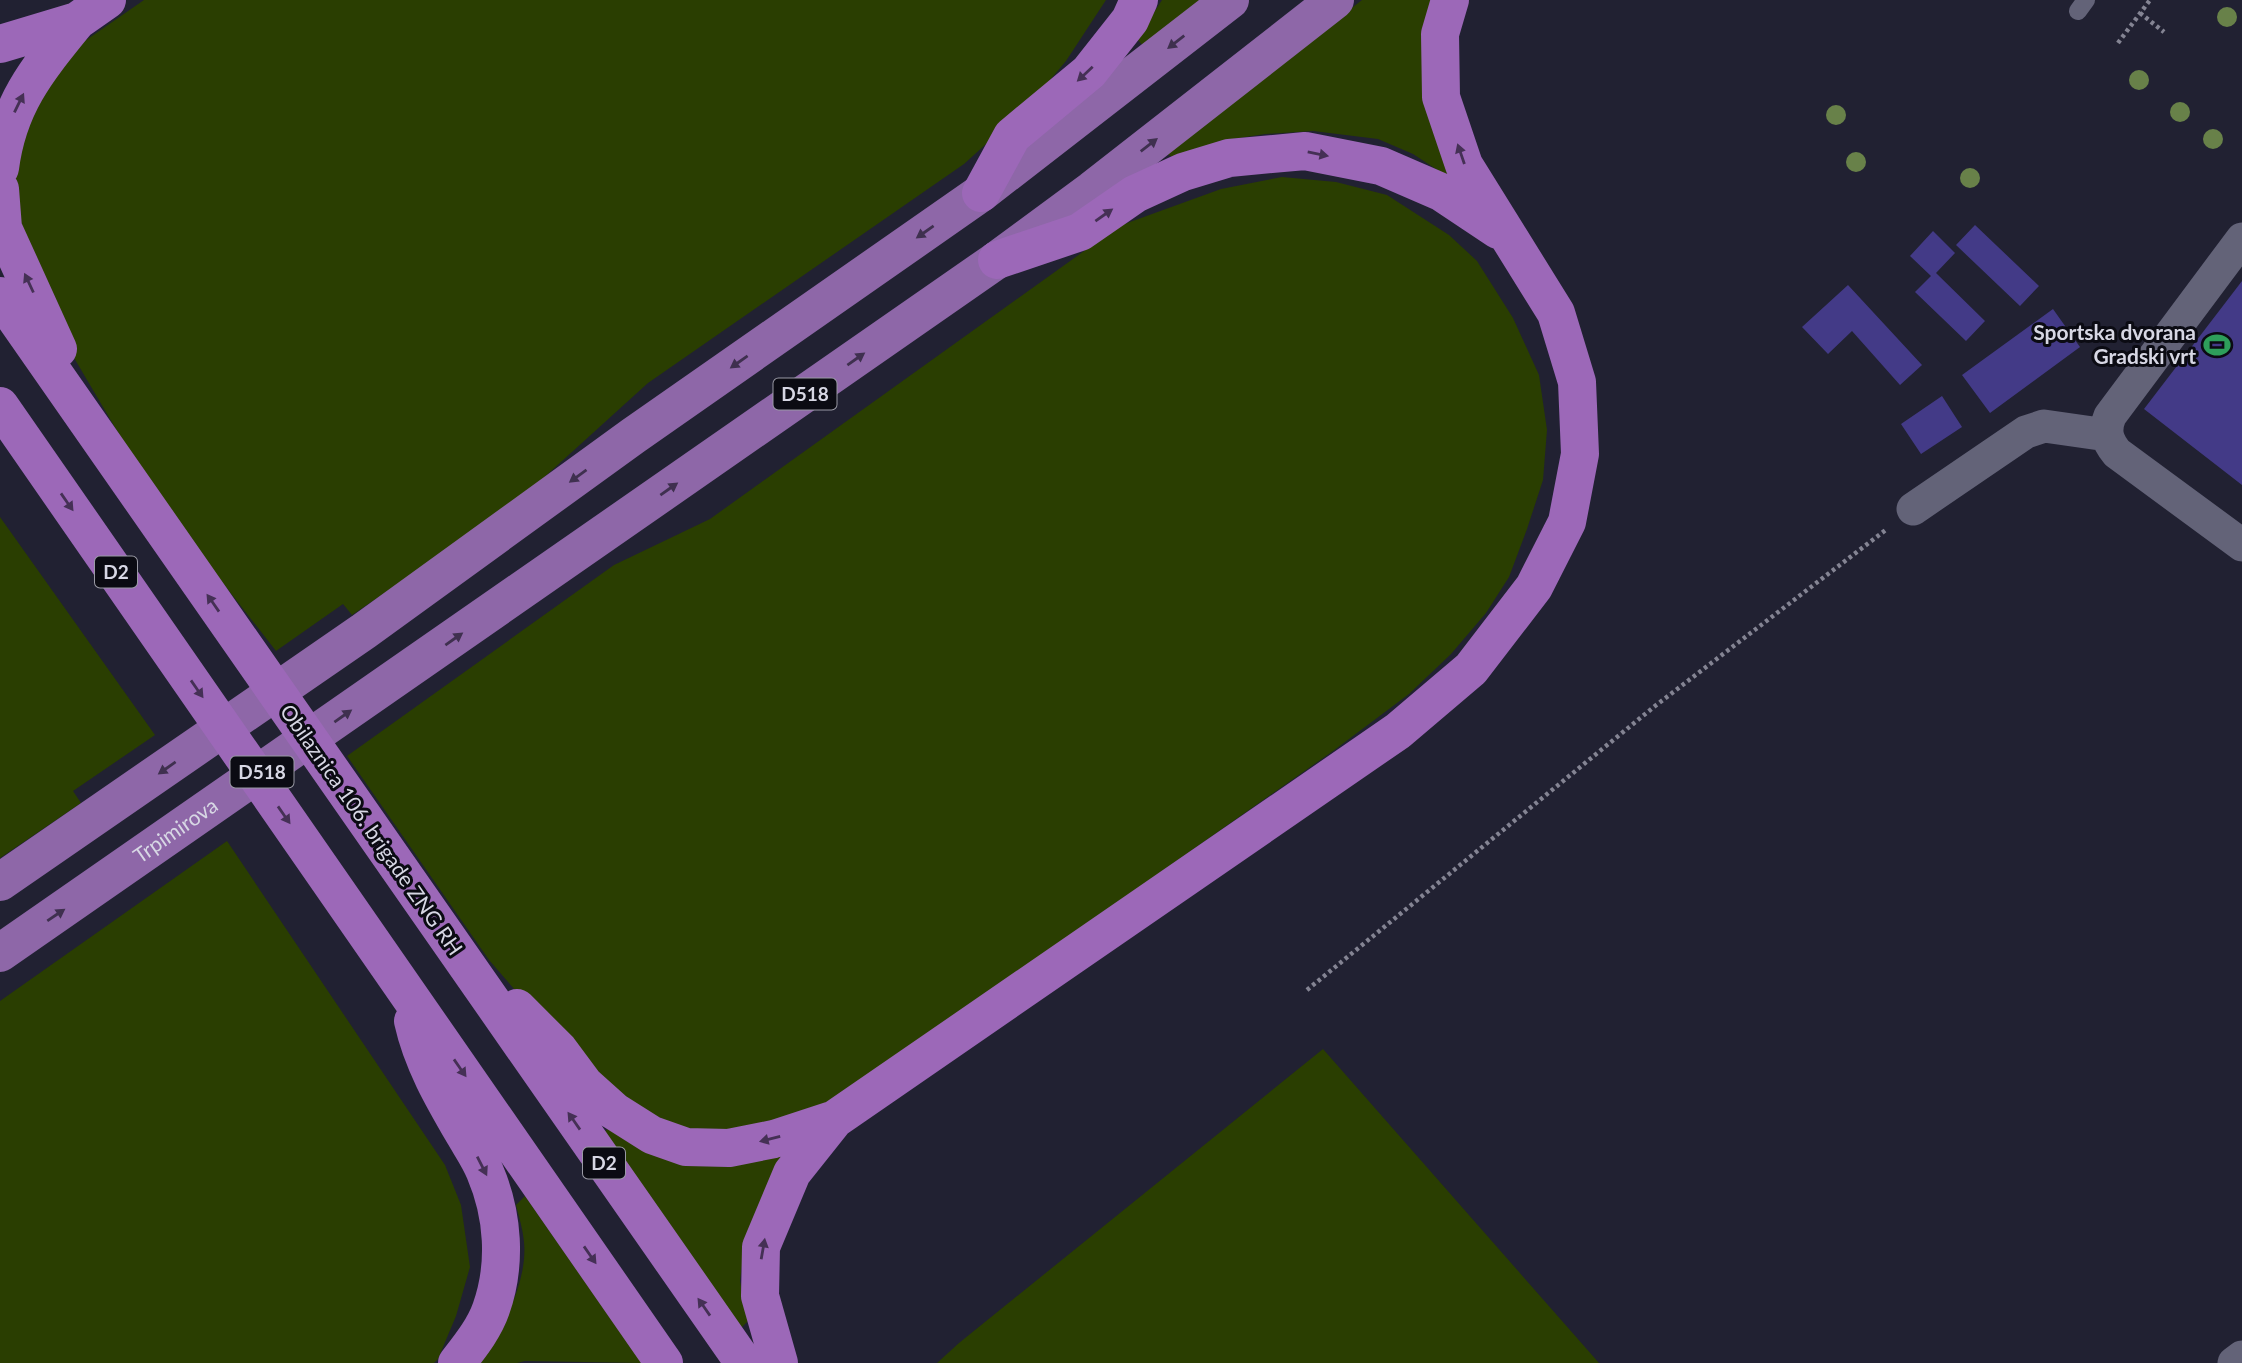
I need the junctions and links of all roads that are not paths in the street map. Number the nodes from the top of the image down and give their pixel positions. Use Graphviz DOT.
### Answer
graph roads {
  1 [pos="1139,0"];
  2 [pos="1230,0"];
  3 [pos="1335,0"];
  4 [pos="1450,0"];
  5 [pos="92,10"];
  6 [pos="0,44"];
  7 [pos="0,168"];
  8 [pos="0,189"];
  9 [pos="981,193"];
  10 [pos="1506,235"];
  11 [pos="2242,239"];
  12 [pos="997,260"];
  13 [pos="0,296"];
  14 [pos="0,405"];
  15 [pos="82,414"];
  16 [pos="0,430"];
  17 [pos="2107,435"];
  18 [pos="38,460"];
  19 [pos="1913,509"];
  20 [pos="2242,545"];
  21 [pos="0,882"];
  22 [pos="0,953"];
  23 [pos="464,963"];
  24 [pos="408,992"];
  25 [pos="835,1119"];
  26 [pos="2242,1357"];
  27 [pos="457,1363"];
  28 [pos="664,1363"];
  29 [pos="744,1363"];
  30 [pos="779,1363"];
  31 [pos="2234,1363"];
  1 -- 9 [label="highway, one-way"];
  2 -- 9 [label="main road, D518, one-way"];
  12 -- 3 [label="main road, D518, one-way"];
  10 -- 4 [label="highway, one-way"];
  5 -- 6 [label="highway"];
  7 -- 5 [label="highway, one-way"];
  15 -- 8 [label="highway, one-way"];
  9 -- 21 [label="main road, D518, one-way"];
  12 -- 10 [label="highway, one-way"];
  10 -- 25 [label="highway"];
  11 -- 17 [label="street"];
  22 -- 12 [label="main road, Trpimirova / D518, one-way"];
  13 -- 15 [label="highway, Obilaznica 106. brigade ZNG RH / D2"];
  14 -- 18 [label="highway, D2"];
  23 -- 15 [label="highway, Obilaznica 106. brigade ZNG RH / D2, one-way"];
  16 -- 18 [label="highway"];
  17 -- 19 [label="street"];
  17 -- 20 [label="street"];
  18 -- 24 [label="highway, D2, one-way"];
  25 -- 23 [label="highway, one-way"];
  29 -- 23 [label="highway, Obilaznica 106. brigade ZNG RH / D2, one-way"];
  24 -- 27 [label="highway, one-way"];
  24 -- 28 [label="highway, D2, one-way"];
  30 -- 25 [label="highway, one-way"];
  26 -- 31 [label="street"];
}
